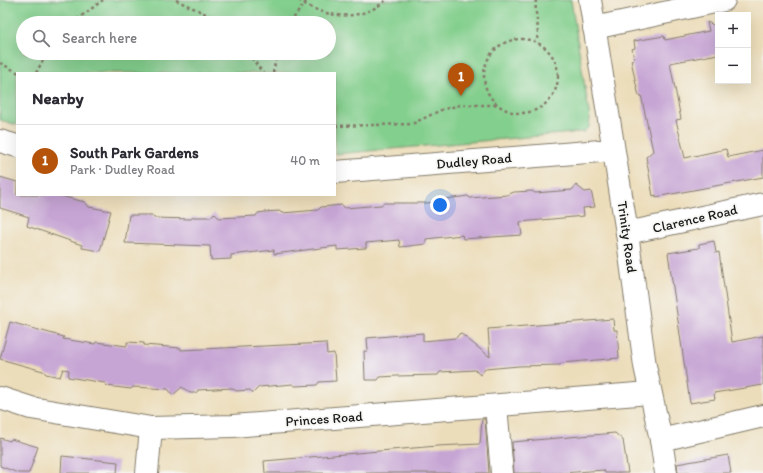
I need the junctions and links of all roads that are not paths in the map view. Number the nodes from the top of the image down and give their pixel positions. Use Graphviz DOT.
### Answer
graph roads {
  1 [pos="590,0"];
  2 [pos="724,0"];
  3 [pos="594,28"];
  4 [pos="0,141"];
  5 [pos="16,146"];
  6 [pos="613,150"];
  7 [pos="336,172"];
  8 [pos="763,204"];
  9 [pos="627,234"];
  10 [pos="650,393"];
  11 [pos="0,398"];
  12 [pos="496,406"];
  13 [pos="763,416"];
  14 [pos="151,428"];
  15 [pos="661,440"];
  16 [pos="147,473"];
  17 [pos="502,473"];
  18 [pos="666,473"];
  1 -- 3 [label="street, Trinity Road"];
  2 -- 3 [label="street"];
  3 -- 6 [label="street, Trinity Road"];
  4 -- 5 [label="street"];
  6 -- 7 [label="street, Dudley Road"];
  6 -- 9 [label="street, Trinity Road"];
  8 -- 9 [label="street, Clarence Road"];
  9 -- 10 [label="street, Trinity Road"];
  10 -- 12 [label="street, Princes Road"];
  10 -- 15 [label="street, Trinity Road"];
  11 -- 14 [label="street, Princes Road"];
  12 -- 14 [label="street, Princes Road"];
  12 -- 17 [label="street"];
  13 -- 15 [label="street"];
  14 -- 16 [label="street"];
  15 -- 18 [label="street, Trinity Road"];
}
